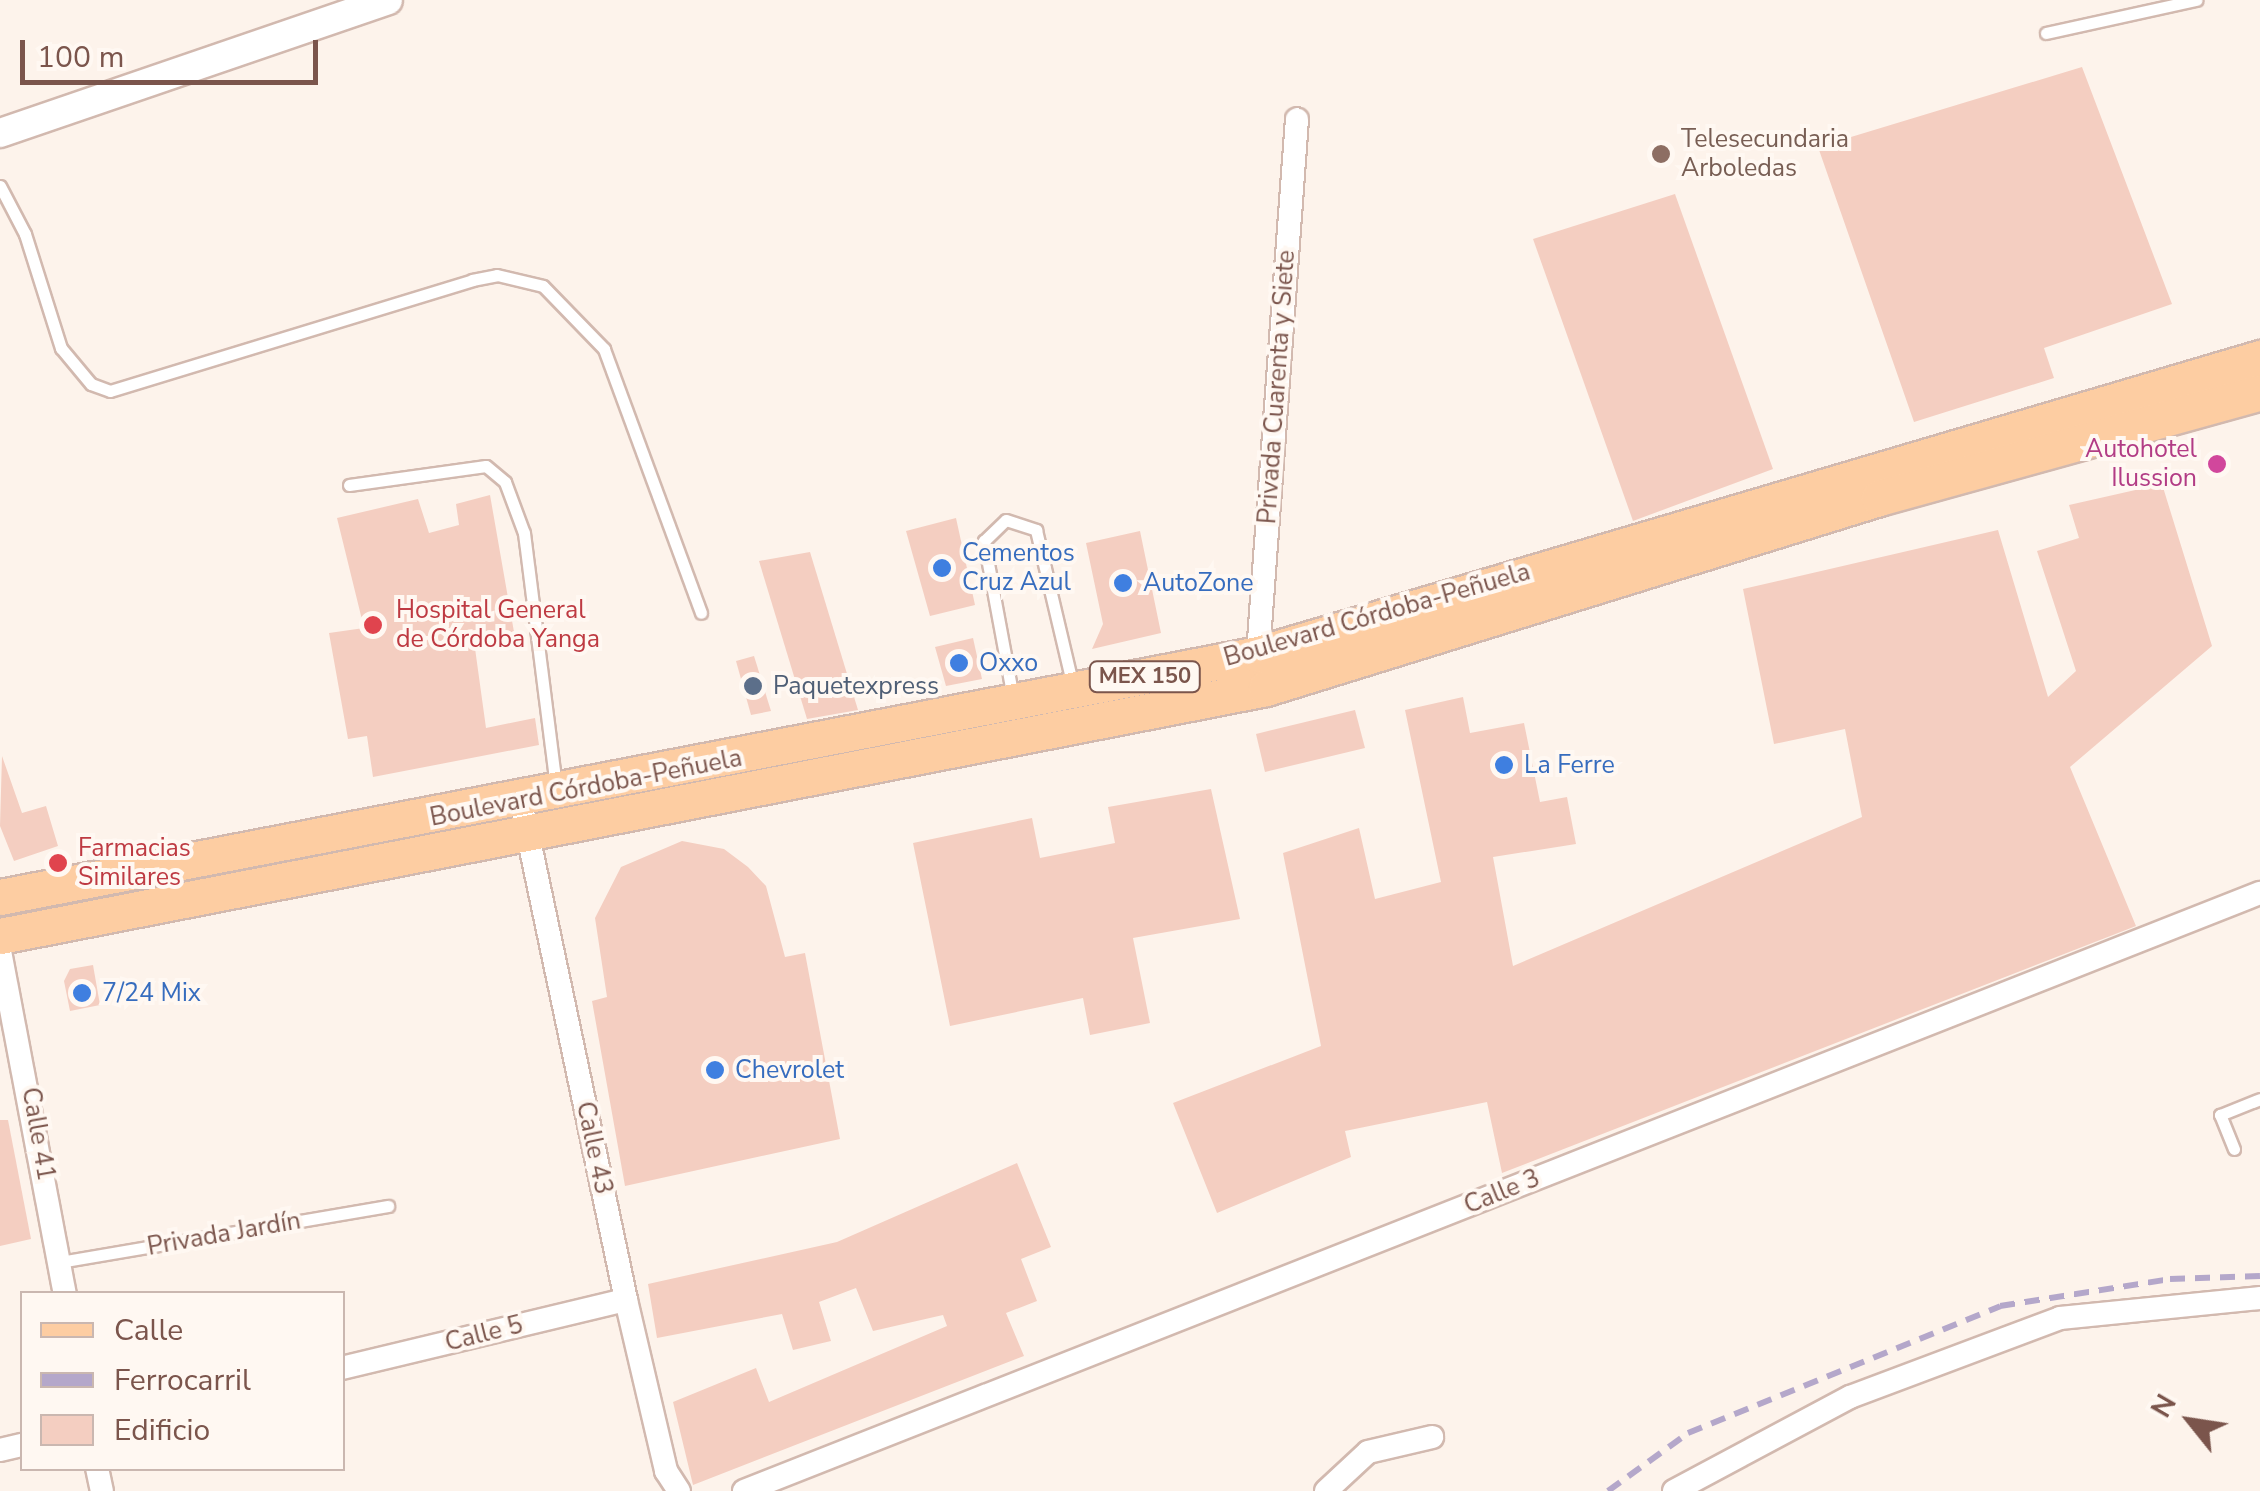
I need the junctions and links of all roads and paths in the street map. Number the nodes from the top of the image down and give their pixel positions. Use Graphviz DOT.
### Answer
graph roads {
  1 [pos="388,0"];
  2 [pos="2196,0"];
  3 [pos="2046,33"];
  4 [pos="1297,119"];
  5 [pos="5,127"];
  6 [pos="0,186"];
  7 [pos="2260,358"];
  8 [pos="2260,392"];
  9 [pos="349,485"];
  10 [pos="701,613"];
  11 [pos="1262,671"];
  12 [pos="1074,691"];
  13 [pos="1014,703"];
  14 [pos="1081,726"];
  15 [pos="1021,738"];
  16 [pos="558,794"];
  17 [pos="520,802"];
  18 [pos="529,838"];
  19 [pos="2,890"];
  20 [pos="2260,892"];
  21 [pos="7,940"];
  22 [pos="2260,1099"];
  23 [pos="2234,1149"];
  24 [pos="388,1206"];
  25 [pos="60,1262"];
  26 [pos="65,1291"];
  27 [pos="2260,1298"];
  28 [pos="626,1300"];
  29 [pos="345,1367"];
  30 [pos="1432,1437"];
  31 [pos="679,1491"];
  32 [pos="744,1491"];
  33 [pos="1326,1491"];
  34 [pos="1674,1491"];
  1 -- 5 [label="street"];
  2 -- 3 [label="lane"];
  4 -- 11 [label="street, Privada Cuarenta y Siete"];
  6 -- 10 [label="lane"];
  7 -- 11 [label="main road, Boulevard Córdoba-Peñuela / MEX 150"];
  8 -- 11 [label="main road, Boulevard Córdoba-Peñuela / MEX 150"];
  9 -- 16 [label="lane"];
  11 -- 12 [label="main road, Boulevard Córdoba-Peñuela / MEX 150"];
  11 -- 14 [label="main road, Boulevard Córdoba-Peñuela / MEX 150"];
  12 -- 13 [label="main road, Boulevard Córdoba-Peñuela / MEX 150"];
  12 -- 13 [label="lane"];
  12 -- 14 [label="lane"];
  13 -- 15 [label="lane"];
  13 -- 16 [label="main road, Boulevard Córdoba-Peñuela / MEX 150"];
  14 -- 15 [label="main road, Boulevard Córdoba-Peñuela / MEX 150"];
  15 -- 18 [label="main road, Boulevard Córdoba-Peñuela / MEX 150"];
  16 -- 17 [label="main road, Boulevard Córdoba-Peñuela / MEX 150"];
  17 -- 18 [label="street, Calle 43"];
  17 -- 19 [label="main road, Boulevard Córdoba-Peñuela / MEX 150"];
  18 -- 21 [label="main road, Boulevard Córdoba-Peñuela / MEX 150"];
  18 -- 28 [label="street, Calle 43"];
  19 -- 21 [label="street"];
  20 -- 32 [label="street, Calle 3"];
  21 -- 25 [label="street, Calle 41"];
  22 -- 23 [label="lane"];
  24 -- 25 [label="lane, Privada Jardín"];
  25 -- 26 [label="street, Calle 41"];
  27 -- 34 [label="street"];
  28 -- 29 [label="street, Calle 5"];
  28 -- 31 [label="street, Calle 43"];
  30 -- 33 [label="street"];
}
